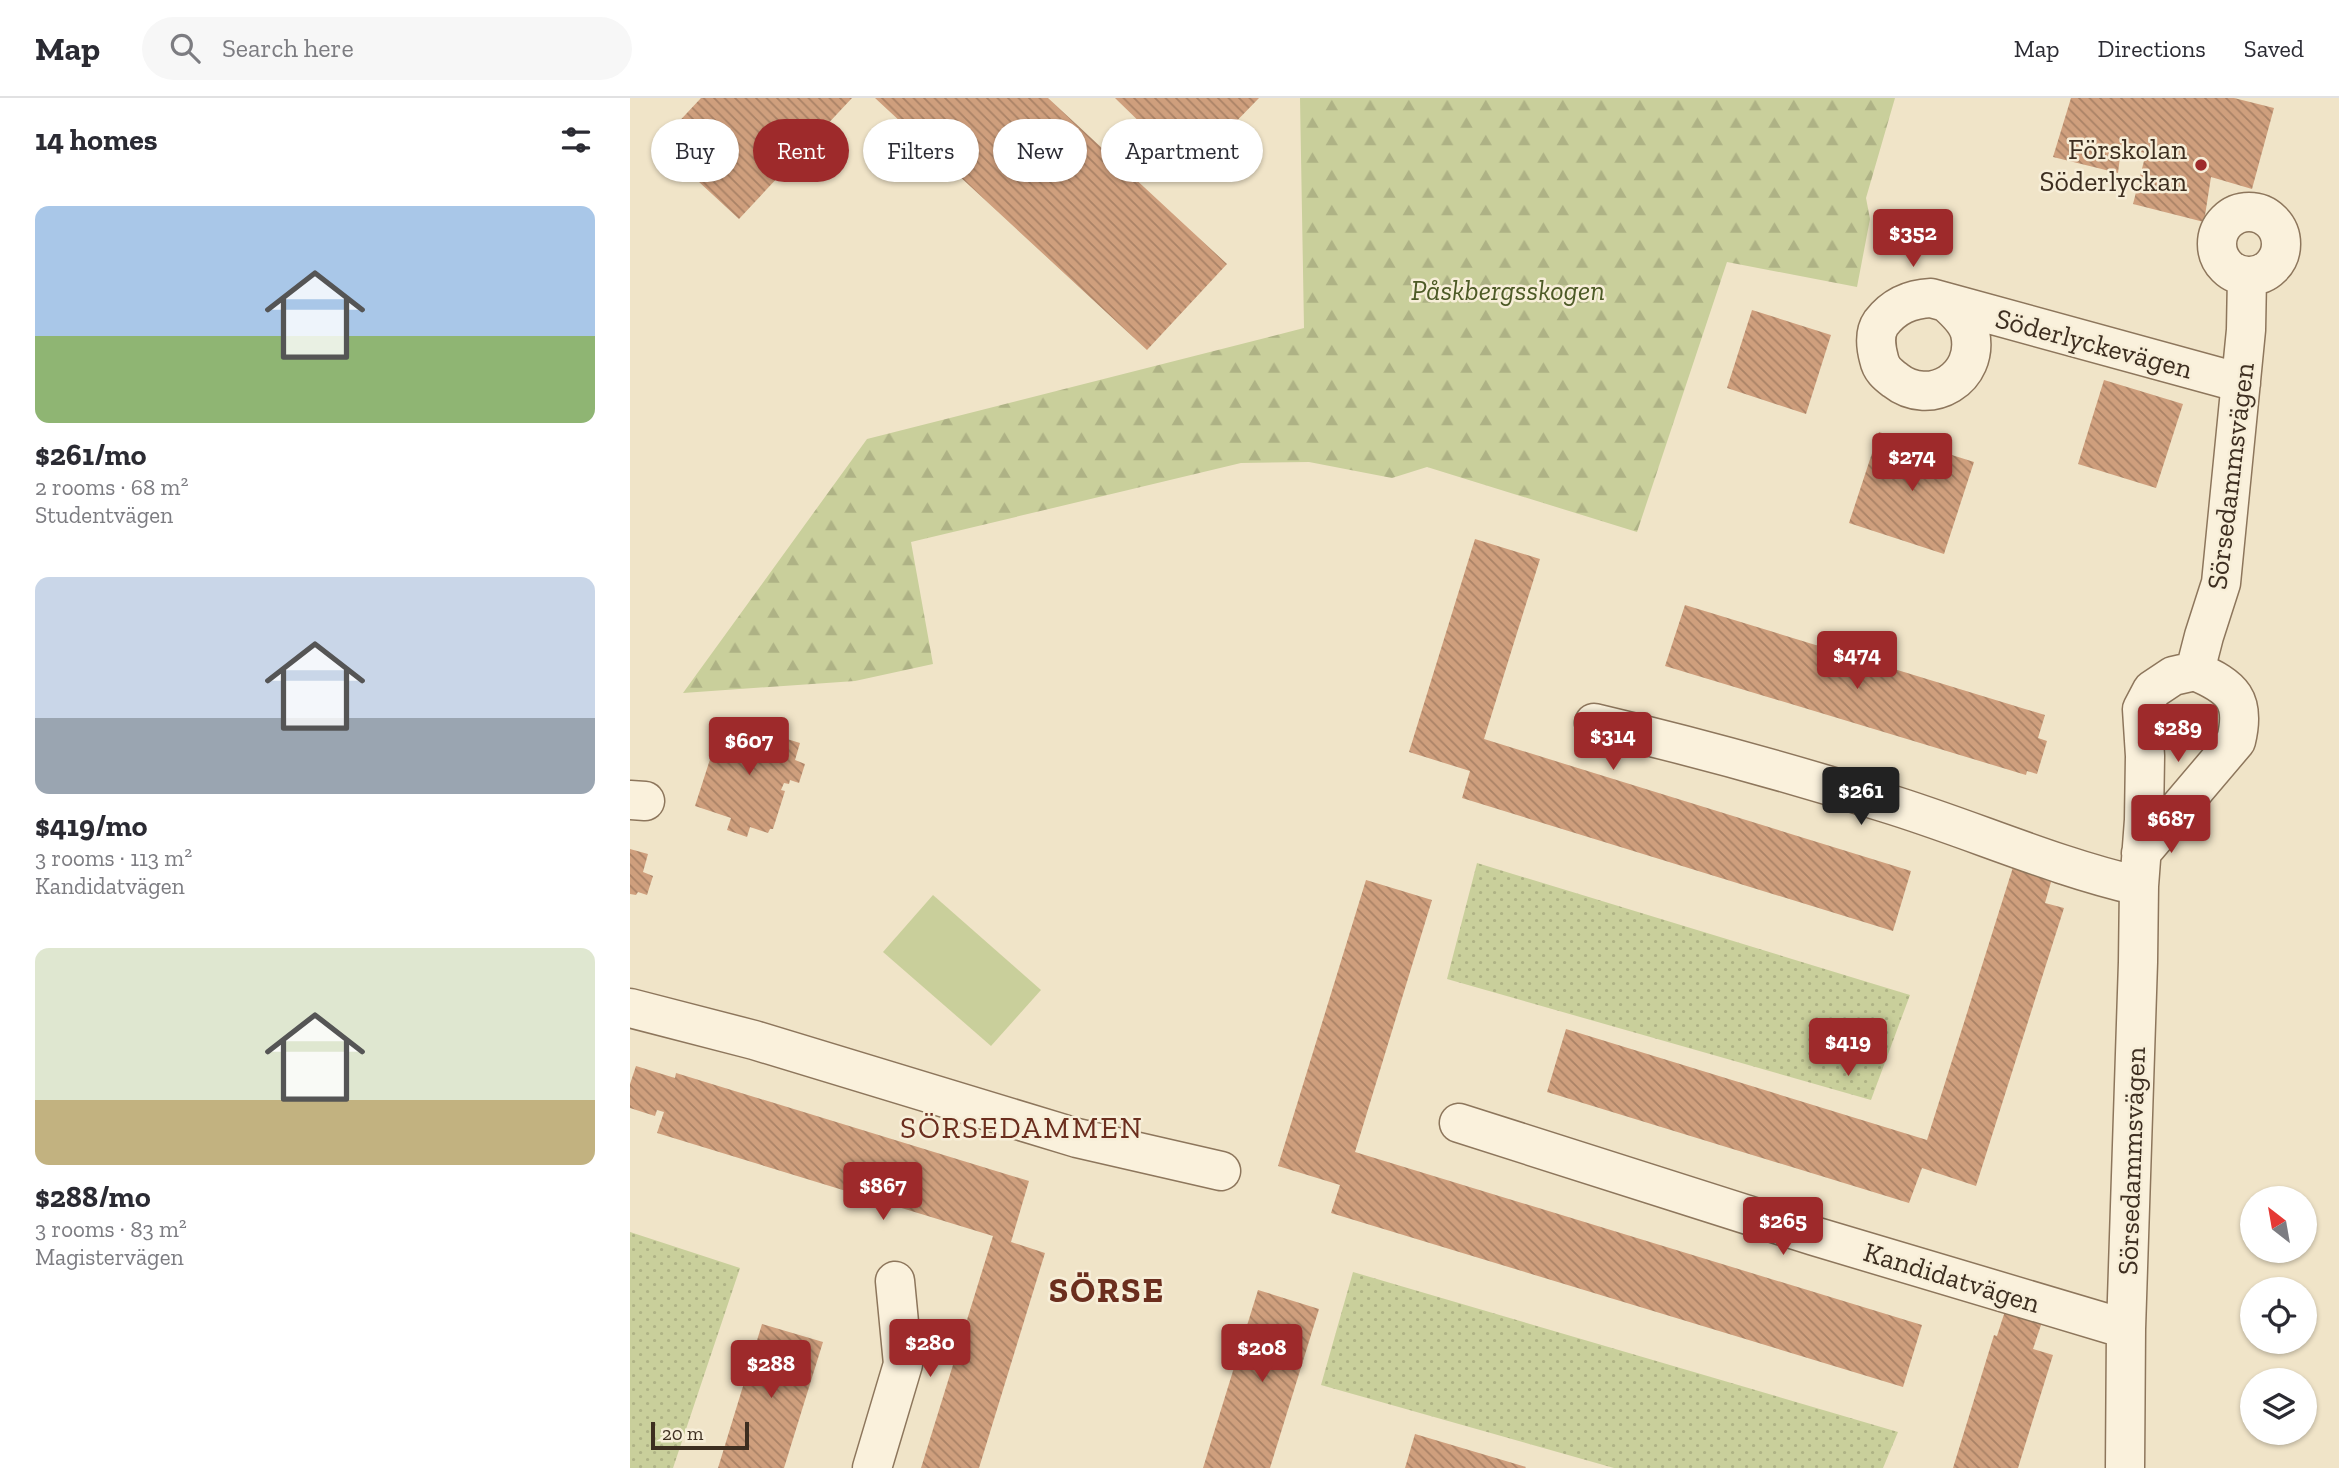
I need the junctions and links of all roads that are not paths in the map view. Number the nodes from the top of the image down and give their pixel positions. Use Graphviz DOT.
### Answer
graph roads {
  1 [pos="2246,277"];
  2 [pos="1947,303"];
  3 [pos="2241,383"];
  4 [pos="2195,671"];
  5 [pos="1594,723"];
  6 [pos="2140,869"];
  7 [pos="630,1008"];
  8 [pos="1459,1123"];
  9 [pos="1221,1171"];
  10 [pos="895,1282"];
  11 [pos="2126,1329"];
  12 [pos="872,1468"];
  13 [pos="2125,1468"];
  1 -- 3 [label="street, Sörsedammsvägen"];
  2 -- 3 [label="street, Söderlyckevägen"];
  3 -- 4 [label="street, Sörsedammsvägen"];
  4 -- 6 [label="street, Sörsedammsvägen"];
  4 -- 6 [label="street"];
  5 -- 6 [label="street"];
  6 -- 11 [label="street, Sörsedammsvägen"];
  7 -- 9 [label="street"];
  8 -- 11 [label="street, Kandidatvägen"];
  10 -- 12 [label="street"];
  11 -- 13 [label="street, Sörsedammsvägen"];
}
